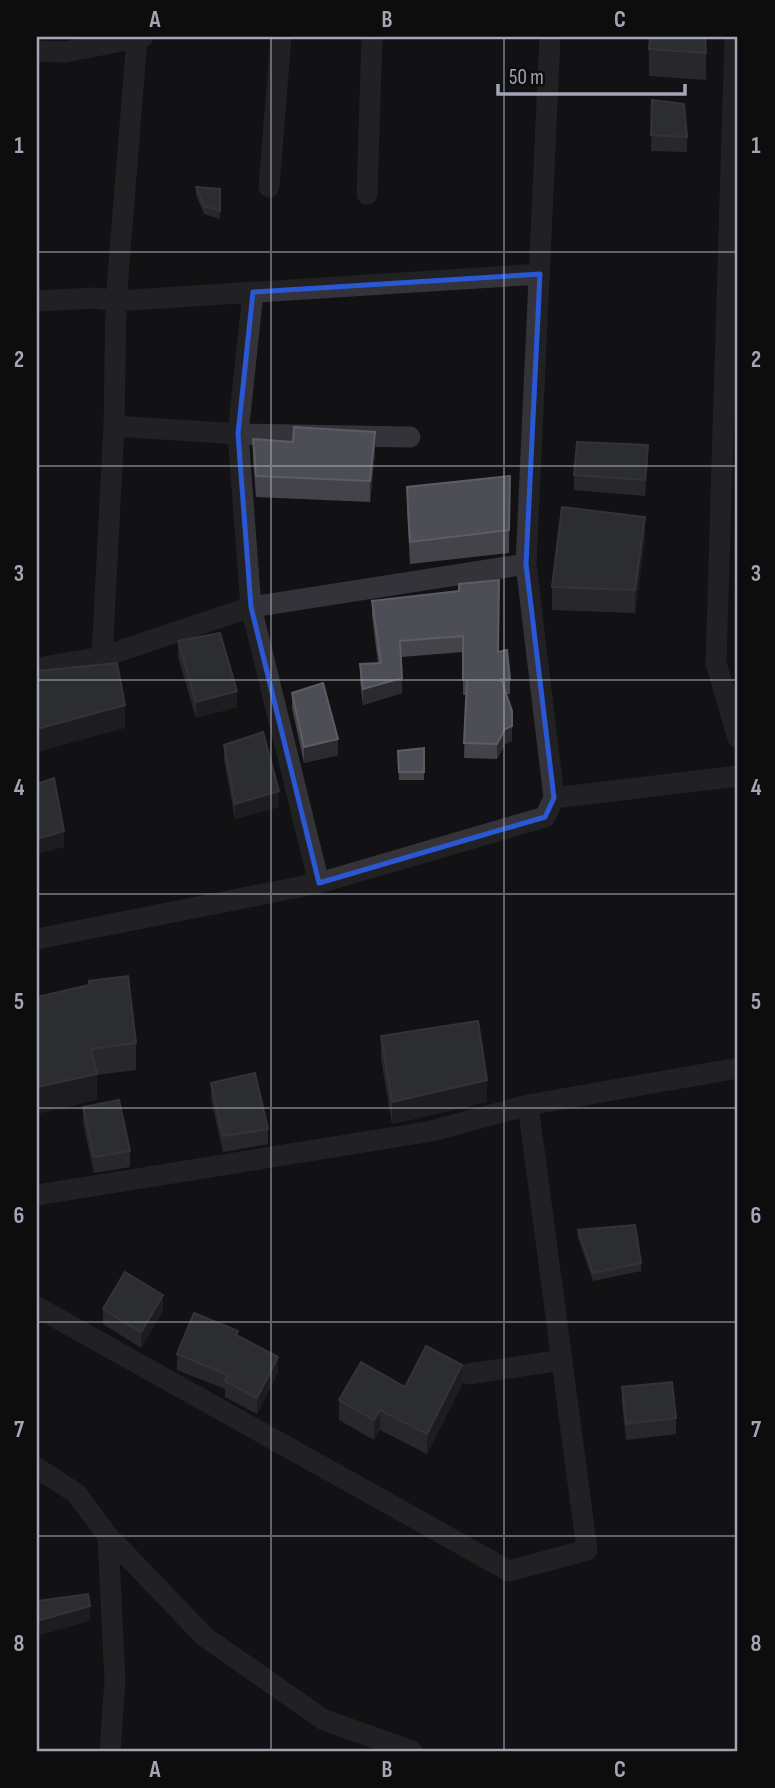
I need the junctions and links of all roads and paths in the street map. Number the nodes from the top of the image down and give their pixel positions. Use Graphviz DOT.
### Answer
graph roads {
  1 [pos="281,37"];
  2 [pos="372,37"];
  3 [pos="550,37"];
  4 [pos="735,37"];
  5 [pos="140,38"];
  6 [pos="37,51"];
  7 [pos="269,187"];
  8 [pos="367,194"];
  9 [pos="540,274"];
  10 [pos="253,292"];
  11 [pos="37,301"];
  12 [pos="116,301"];
  13 [pos="114,426"];
  14 [pos="238,434"];
  15 [pos="410,437"];
  16 [pos="526,564"];
  17 [pos="251,607"];
  18 [pos="102,657"];
  19 [pos="37,668"];
  20 [pos="738,738"];
  21 [pos="738,776"];
  22 [pos="554,798"];
  23 [pos="319,883"];
  24 [pos="37,939"];
  25 [pos="738,1068"];
  26 [pos="528,1105"];
  27 [pos="37,1195"];
  28 [pos="37,1307"];
  29 [pos="562,1360"];
  30 [pos="468,1374"];
  31 [pos="37,1468"];
  32 [pos="108,1536"];
  33 [pos="110,1751"];
  34 [pos="412,1751"];
  1 -- 7 [label="street"];
  2 -- 8 [label="street"];
  3 -- 9 [label="street"];
  4 -- 20 [label="street"];
  5 -- 6 [label="street"];
  5 -- 12 [label="street"];
  9 -- 10 [label="street"];
  9 -- 16 [label="street"];
  10 -- 12 [label="street"];
  10 -- 14 [label="street"];
  11 -- 12 [label="street"];
  12 -- 13 [label="street"];
  13 -- 14 [label="street"];
  13 -- 18 [label="street"];
  14 -- 15 [label="street"];
  14 -- 17 [label="street"];
  16 -- 17 [label="street"];
  16 -- 22 [label="street"];
  17 -- 18 [label="street"];
  17 -- 23 [label="street"];
  18 -- 19 [label="street"];
  21 -- 22 [label="street"];
  22 -- 23 [label="street"];
  23 -- 24 [label="street"];
  25 -- 26 [label="street"];
  26 -- 27 [label="street"];
  26 -- 29 [label="street"];
  28 -- 29 [label="street"];
  29 -- 30 [label="street"];
  31 -- 32 [label="street"];
  32 -- 33 [label="street"];
  32 -- 34 [label="street"];
}
